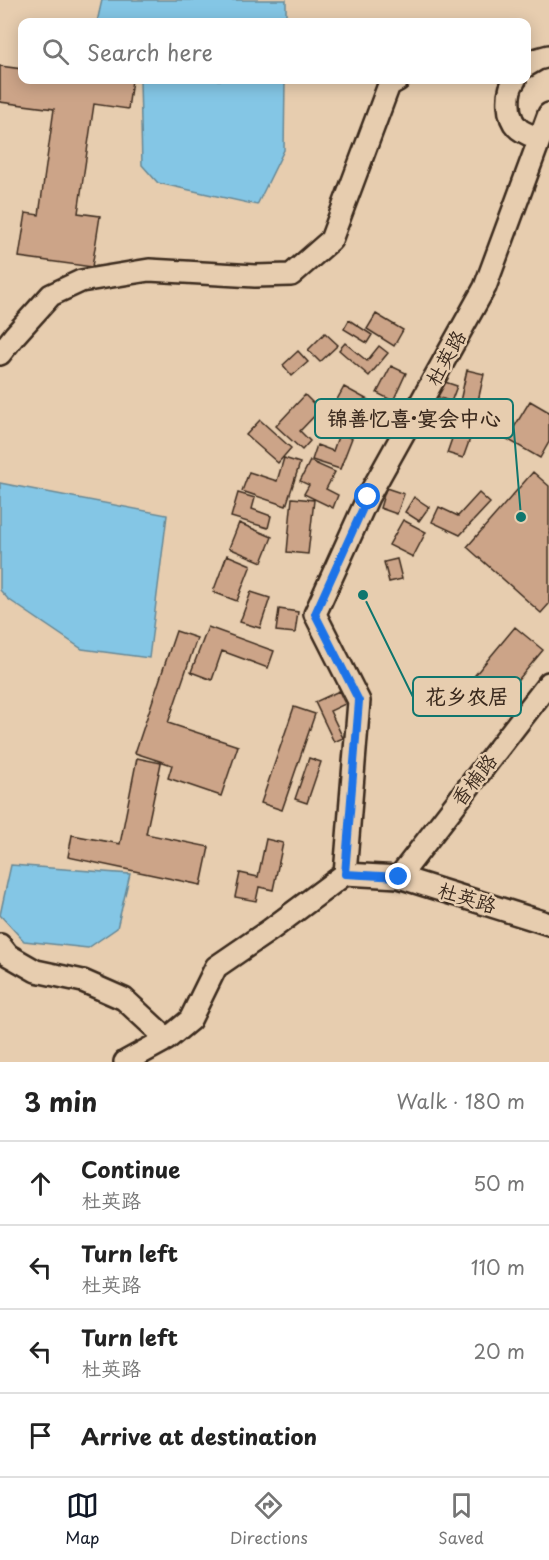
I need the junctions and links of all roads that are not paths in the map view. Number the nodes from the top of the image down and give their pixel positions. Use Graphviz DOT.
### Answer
graph roads {
  1 [pos="549,56"];
  2 [pos="531,63"];
  3 [pos="391,84"];
  4 [pos="507,84"];
  5 [pos="549,114"];
  6 [pos="540,139"];
  7 [pos="0,354"];
  8 [pos="549,683"];
  9 [pos="345,874"];
  10 [pos="399,877"];
  11 [pos="549,924"];
  12 [pos="0,945"];
  13 [pos="167,1038"];
  14 [pos="125,1062"];
  1 -- 2 [label="street"];
  3 -- 7 [label="street"];
  4 -- 6 [label="street"];
  5 -- 6 [label="street, 杜英路"];
  6 -- 9 [label="street, 杜英路"];
  8 -- 10 [label="street, 香楠路"];
  9 -- 10 [label="street, 杜英路"];
  9 -- 13 [label="street"];
  10 -- 11 [label="street, 杜英路"];
  12 -- 13 [label="street"];
  13 -- 14 [label="street"];
}
